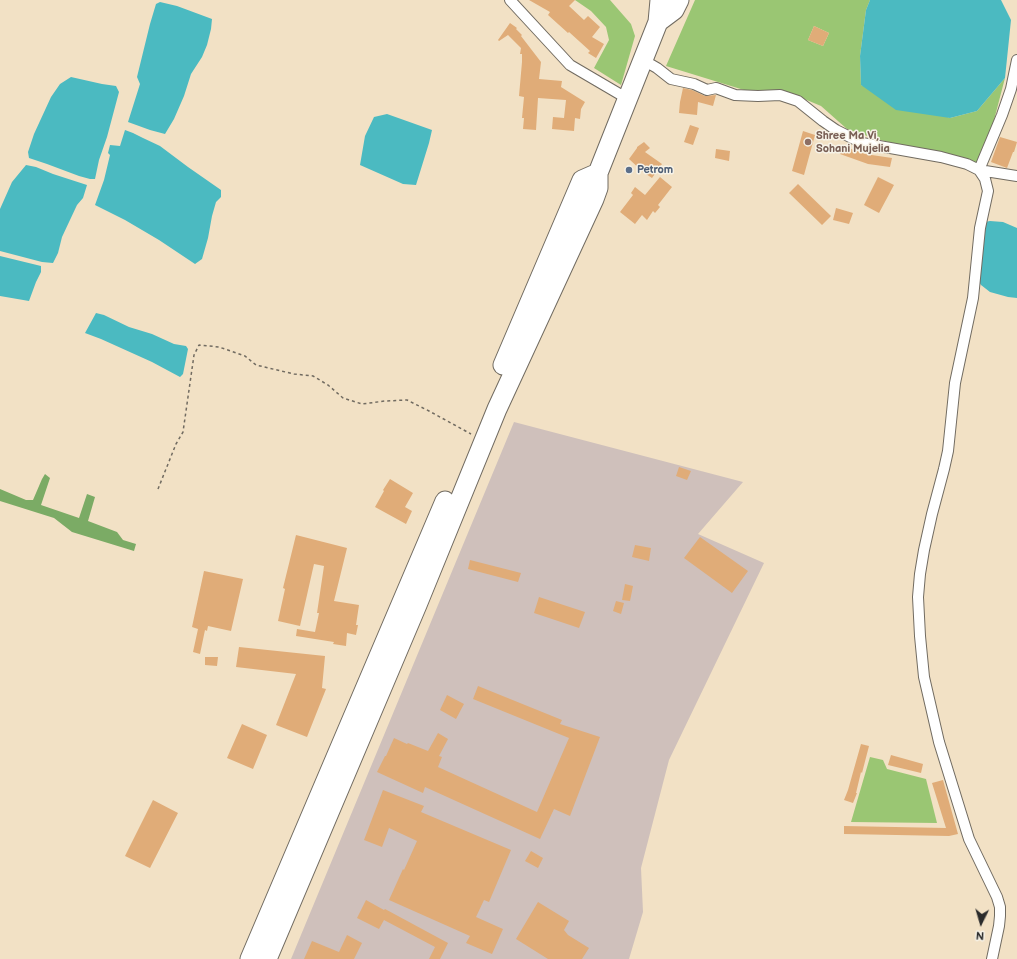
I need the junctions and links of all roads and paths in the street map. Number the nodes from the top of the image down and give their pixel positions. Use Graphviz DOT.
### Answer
graph roads {
  1 [pos="510,0"];
  2 [pos="660,0"];
  3 [pos="679,0"];
  4 [pos="658,22"];
  5 [pos="643,60"];
  6 [pos="1017,60"];
  7 [pos="628,99"];
  8 [pos="979,170"];
  9 [pos="598,173"];
  10 [pos="1017,176"];
  11 [pos="473,435"];
  12 [pos="158,489"];
  13 [pos="250,959"];
  14 [pos="267,959"];
  15 [pos="992,959"];
  1 -- 7 [label="street"];
  2 -- 4 [label="highway"];
  3 -- 4 [label="highway"];
  4 -- 5 [label="highway"];
  5 -- 7 [label="highway"];
  5 -- 8 [label="street"];
  6 -- 8 [label="street"];
  7 -- 9 [label="highway"];
  8 -- 10 [label="street"];
  8 -- 15 [label="street"];
  9 -- 11 [label="highway"];
  9 -- 14 [label="highway"];
  11 -- 12 [label="path"];
  11 -- 13 [label="highway"];
}
